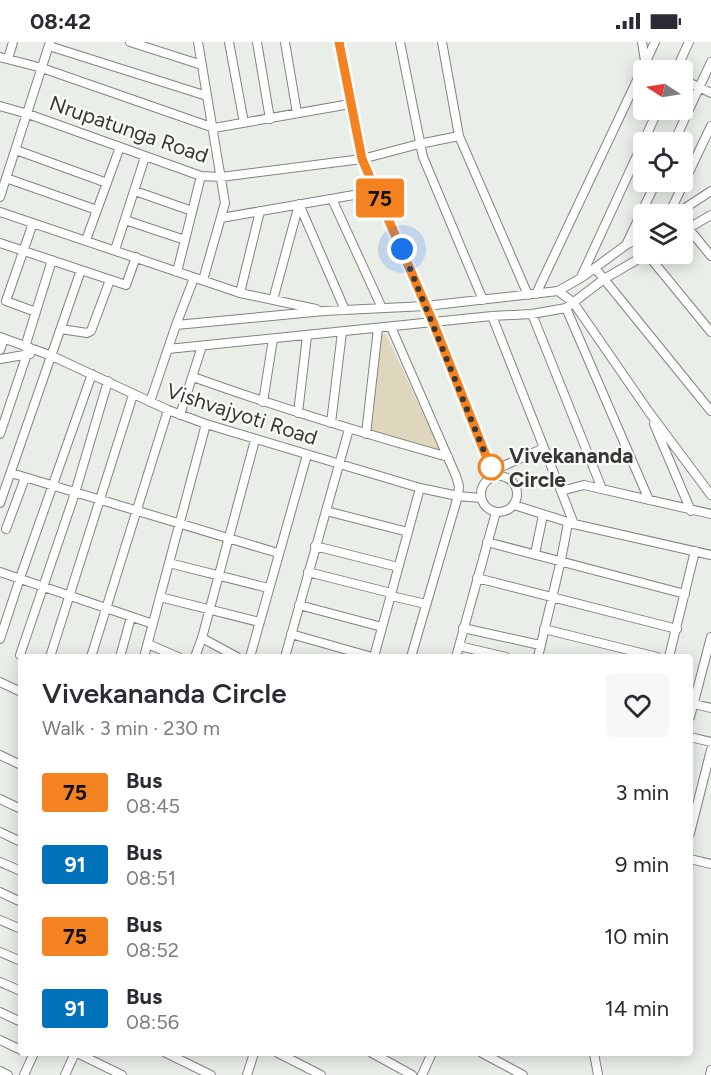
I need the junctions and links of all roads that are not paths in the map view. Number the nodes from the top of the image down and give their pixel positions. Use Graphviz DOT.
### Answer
graph roads {
  1 [pos="14,42"];
  2 [pos="130,42"];
  3 [pos="198,42"];
  4 [pos="229,42"];
  5 [pos="257,42"];
  6 [pos="285,42"];
  7 [pos="339,42"];
  8 [pos="400,42"];
  9 [pos="442,42"];
  10 [pos="642,42"];
  11 [pos="655,42"];
  12 [pos="689,42"];
  13 [pos="50,44"];
  14 [pos="4,58"];
  15 [pos="645,60"];
  16 [pos="646,60"];
  17 [pos="681,60"];
  18 [pos="711,62"];
  19 [pos="202,65"];
  20 [pos="42,68"];
  21 [pos="693,84"];
  22 [pos="633,87"];
  23 [pos="699,87"];
  24 [pos="711,93"];
  25 [pos="207,96"];
  26 [pos="350,104"];
  27 [pos="0,106"];
  28 [pos="297,113"];
  29 [pos="28,114"];
  30 [pos="270,119"];
  31 [pos="653,120"];
  32 [pos="244,123"];
  33 [pos="711,126"];
  34 [pos="214,128"];
  35 [pos="679,132"];
  36 [pos="459,136"];
  37 [pos="419,144"];
  38 [pos="120,147"];
  39 [pos="16,150"];
  40 [pos="145,157"];
  41 [pos="362,159"];
  42 [pos="201,176"];
  43 [pos="221,177"];
  44 [pos="6,178"];
  45 [pos="107,183"];
  46 [pos="710,190"];
  47 [pos="135,191"];
  48 [pos="377,191"];
  49 [pos="651,192"];
  50 [pos="0,197"];
  51 [pos="332,199"];
  52 [pos="298,204"];
  53 [pos="674,204"];
  54 [pos="690,204"];
  55 [pos="97,210"];
  56 [pos="192,211"];
  57 [pos="260,211"];
  58 [pos="0,212"];
  59 [pos="711,215"];
  60 [pos="221,218"];
  61 [pos="125,220"];
  62 [pos="33,223"];
  63 [pos="693,226"];
  64 [pos="693,237"];
  65 [pos="86,240"];
  66 [pos="185,240"];
  67 [pos="633,241"];
  68 [pos="0,243"];
  69 [pos="626,245"];
  70 [pos="23,250"];
  71 [pos="114,250"];
  72 [pos="711,256"];
  73 [pos="136,257"];
  74 [pos="52,260"];
  75 [pos="633,262"];
  76 [pos="655,264"];
  77 [pos="595,268"];
  78 [pos="81,270"];
  79 [pos="177,272"];
  80 [pos="581,278"];
  81 [pos="199,279"];
  82 [pos="604,279"];
  83 [pos="110,280"];
  84 [pos="558,291"];
  85 [pos="240,293"];
  86 [pos="532,294"];
  87 [pos="3,300"];
  88 [pos="273,300"];
  89 [pos="483,300"];
  90 [pos="573,302"];
  91 [pos="426,306"];
  92 [pos="382,308"];
  93 [pos="566,308"];
  94 [pos="345,310"];
  95 [pos="324,311"];
  96 [pos="36,312"];
  97 [pos="532,314"];
  98 [pos="492,316"];
  99 [pos="433,322"];
  100 [pos="176,325"];
  101 [pos="391,327"];
  102 [pos="378,328"];
  103 [pos="61,329"];
  104 [pos="342,332"];
  105 [pos="711,332"];
  106 [pos="307,336"];
  107 [pos="2,338"];
  108 [pos="273,339"];
  109 [pos="202,346"];
  110 [pos="168,349"];
  111 [pos="0,350"];
  112 [pos="26,351"];
  113 [pos="52,356"];
  114 [pos="0,359"];
  115 [pos="92,374"];
  116 [pos="193,377"];
  117 [pos="108,381"];
  118 [pos="133,394"];
  119 [pos="150,402"];
  120 [pos="263,402"];
  121 [pos="168,410"];
  122 [pos="649,411"];
  123 [pos="711,411"];
  124 [pos="298,413"];
  125 [pos="180,415"];
  126 [pos="331,423"];
  127 [pos="206,424"];
  128 [pos="349,429"];
  129 [pos="0,434"];
  130 [pos="366,434"];
  131 [pos="255,440"];
  132 [pos="544,448"];
  133 [pos="307,455"];
  134 [pos="448,457"];
  135 [pos="339,465"];
  136 [pos="11,473"];
  137 [pos="493,473"];
  138 [pos="25,478"];
  139 [pos="53,487"];
  140 [pos="420,488"];
  141 [pos="603,489"];
  142 [pos="561,491"];
  143 [pos="75,493"];
  144 [pos="711,495"];
  145 [pos="458,496"];
  146 [pos="481,498"];
  147 [pos="98,500"];
  148 [pos="649,500"];
  149 [pos="0,503"];
  150 [pos="514,505"];
  151 [pos="326,511"];
  152 [pos="691,511"];
  153 [pos="137,512"];
  154 [pos="496,512"];
  155 [pos="711,514"];
  156 [pos="543,515"];
  157 [pos="571,524"];
  158 [pos="180,525"];
  159 [pos="6,529"];
  160 [pos="408,532"];
  161 [pos="228,539"];
  162 [pos="487,542"];
  163 [pos="315,546"];
  164 [pos="694,551"];
  165 [pos="278,553"];
  166 [pos="535,554"];
  167 [pos="711,555"];
  168 [pos="561,560"];
  169 [pos="170,563"];
  170 [pos="398,567"];
  171 [pos="0,572"];
  172 [pos="308,572"];
  173 [pos="218,575"];
  174 [pos="20,578"];
  175 [pos="477,578"];
  176 [pos="44,587"];
  177 [pos="268,588"];
  178 [pos="391,594"];
  179 [pos="685,594"];
  180 [pos="69,596"];
  181 [pos="160,597"];
  182 [pos="552,597"];
  183 [pos="426,604"];
  184 [pos="299,605"];
  185 [pos="107,608"];
  186 [pos="210,608"];
  187 [pos="131,617"];
  188 [pos="259,622"];
  189 [pos="153,624"];
  190 [pos="382,627"];
  191 [pos="463,628"];
  192 [pos="544,629"];
  193 [pos="677,629"];
  194 [pos="291,634"];
  195 [pos="711,637"];
  196 [pos="202,638"];
  197 [pos="0,639"];
  198 [pos="148,644"];
  199 [pos="540,645"];
  200 [pos="459,646"];
  201 [pos="20,654"];
  202 [pos="51,654"];
  203 [pos="92,654"];
  204 [pos="121,654"];
  205 [pos="145,654"];
  206 [pos="171,654"];
  207 [pos="196,654"];
  208 [pos="231,654"];
  209 [pos="251,654"];
  210 [pos="286,654"];
  211 [pos="362,654"];
  212 [pos="374,654"];
  213 [pos="412,654"];
  214 [pos="457,654"];
  215 [pos="493,654"];
  216 [pos="538,654"];
  217 [pos="645,654"];
  218 [pos="670,654"];
  219 [pos="0,682"];
  220 [pos="18,691"];
  221 [pos="693,700"];
  222 [pos="693,703"];
  223 [pos="711,708"];
  224 [pos="693,738"];
  225 [pos="711,742"];
  226 [pos="711,750"];
  227 [pos="0,755"];
  228 [pos="18,764"];
  229 [pos="709,765"];
  230 [pos="0,799"];
  231 [pos="18,807"];
  232 [pos="693,822"];
  233 [pos="0,832"];
  234 [pos="18,841"];
  235 [pos="693,860"];
  236 [pos="0,862"];
  237 [pos="711,864"];
  238 [pos="18,870"];
  239 [pos="0,892"];
  240 [pos="18,901"];
  241 [pos="0,920"];
  242 [pos="18,928"];
  243 [pos="0,952"];
  244 [pos="18,960"];
  245 [pos="0,982"];
  246 [pos="18,990"];
  247 [pos="0,1012"];
  248 [pos="18,1021"];
  249 [pos="0,1040"];
  250 [pos="18,1049"];
  251 [pos="31,1056"];
  252 [pos="74,1056"];
  253 [pos="82,1056"];
  254 [pos="172,1056"];
  255 [pos="254,1056"];
  256 [pos="284,1056"];
  257 [pos="377,1056"];
  258 [pos="431,1056"];
  259 [pos="488,1056"];
  260 [pos="595,1056"];
  261 [pos="711,1070"];
  262 [pos="0,1071"];
  263 [pos="8,1075"];
  264 [pos="24,1075"];
  265 [pos="65,1075"];
  266 [pos="122,1075"];
  267 [pos="211,1075"];
  268 [pos="247,1075"];
  269 [pos="321,1075"];
  270 [pos="412,1075"];
  271 [pos="422,1075"];
  272 [pos="523,1075"];
  273 [pos="598,1075"];
  274 [pos="710,1075"];
  1 -- 14 [label="street"];
  2 -- 19 [label="street"];
  3 -- 19 [label="street"];
  4 -- 32 [label="street"];
  5 -- 30 [label="street"];
  6 -- 28 [label="street"];
  7 -- 26 [label="street"];
  8 -- 37 [label="street"];
  9 -- 36 [label="street"];
  10 -- 15 [label="street"];
  11 -- 16 [label="street"];
  12 -- 17 [label="street"];
  13 -- 20 [label="street"];
  13 -- 25 [label="street"];
  14 -- 20 [label="street"];
  18 -- 23 [label="street"];
  19 -- 25 [label="street"];
  20 -- 29 [label="street"];
  20 -- 34 [label="street"];
  21 -- 23 [label="street"];
  22 -- 86 [label="street"];
  23 -- 24 [label="street"];
  23 -- 35 [label="street"];
  25 -- 34 [label="street"];
  26 -- 28 [label="street"];
  26 -- 41 [label="street"];
  27 -- 29 [label="street, Nrupatunga Road"];
  28 -- 30 [label="street"];
  29 -- 38 [label="street, Nrupatunga Road"];
  29 -- 39 [label="street"];
  30 -- 32 [label="street"];
  31 -- 80 [label="street"];
  32 -- 34 [label="street"];
  33 -- 53 [label="street"];
  34 -- 43 [label="street"];
  36 -- 37 [label="street, Nrupatunga Road"];
  36 -- 86 [label="street"];
  37 -- 41 [label="street, Nrupatunga Road"];
  37 -- 89 [label="street"];
  38 -- 40 [label="street, Nrupatunga Road"];
  38 -- 45 [label="street"];
  39 -- 44 [label="street"];
  39 -- 45 [label="street"];
  40 -- 42 [label="street, Nrupatunga Road"];
  40 -- 47 [label="street"];
  41 -- 43 [label="street, Nrupatunga Road"];
  41 -- 48 [label="street"];
  42 -- 43 [label="street, Nrupatunga Road"];
  42 -- 56 [label="street"];
  43 -- 60 [label="street"];
  44 -- 50 [label="street"];
  44 -- 55 [label="street"];
  45 -- 55 [label="street"];
  46 -- 54 [label="street"];
  47 -- 56 [label="street"];
  47 -- 61 [label="street"];
  48 -- 51 [label="street"];
  48 -- 91 [label="street"];
  49 -- 69 [label="street"];
  51 -- 52 [label="street"];
  51 -- 92 [label="street"];
  52 -- 57 [label="street"];
  52 -- 88 [label="street"];
  52 -- 94 [label="street"];
  55 -- 65 [label="street"];
  56 -- 66 [label="street"];
  57 -- 60 [label="street"];
  57 -- 85 [label="street"];
  58 -- 62 [label="street"];
  59 -- 63 [label="street"];
  60 -- 81 [label="street"];
  61 -- 66 [label="street"];
  61 -- 71 [label="street"];
  62 -- 65 [label="street"];
  62 -- 70 [label="street"];
  64 -- 72 [label="street"];
  65 -- 71 [label="street"];
  66 -- 79 [label="street"];
  67 -- 69 [label="street"];
  68 -- 70 [label="street"];
  69 -- 77 [label="street"];
  70 -- 74 [label="street"];
  70 -- 87 [label="street"];
  71 -- 73 [label="street"];
  73 -- 79 [label="street"];
  73 -- 83 [label="street"];
  74 -- 78 [label="street"];
  74 -- 96 [label="street"];
  75 -- 82 [label="street"];
  76 -- 105 [label="street"];
  77 -- 80 [label="street"];
  77 -- 82 [label="street"];
  78 -- 83 [label="street"];
  78 -- 103 [label="street"];
  79 -- 81 [label="street"];
  80 -- 84 [label="street"];
  81 -- 85 [label="street"];
  81 -- 100 [label="street"];
  82 -- 90 [label="street"];
  82 -- 123 [label="street"];
  83 -- 103 [label="street"];
  84 -- 86 [label="street"];
  84 -- 90 [label="street"];
  85 -- 88 [label="street"];
  86 -- 89 [label="street"];
  87 -- 96 [label="street"];
  88 -- 95 [label="street"];
  89 -- 91 [label="street"];
  90 -- 93 [label="street"];
  90 -- 122 [label="street"];
  91 -- 92 [label="street"];
  91 -- 99 [label="street"];
  92 -- 94 [label="street"];
  93 -- 97 [label="street"];
  93 -- 148 [label="street"];
  94 -- 95 [label="street"];
  95 -- 100 [label="street"];
  96 -- 112 [label="street"];
  97 -- 98 [label="street"];
  97 -- 141 [label="street"];
  98 -- 99 [label="street"];
  98 -- 132 [label="street"];
  99 -- 101 [label="street"];
  99 -- 137 [label="street"];
  100 -- 110 [label="street"];
  101 -- 102 [label="street"];
  101 -- 134 [label="street"];
  102 -- 104 [label="street"];
  102 -- 130 [label="street"];
  103 -- 113 [label="street"];
  104 -- 106 [label="street"];
  104 -- 126 [label="street"];
  106 -- 108 [label="street"];
  106 -- 124 [label="street"];
  107 -- 111 [label="street"];
  107 -- 112 [label="street, Vishvajyoti Road"];
  108 -- 109 [label="street"];
  108 -- 120 [label="street"];
  109 -- 110 [label="street"];
  109 -- 116 [label="street"];
  110 -- 119 [label="street"];
  112 -- 113 [label="street, Vishvajyoti Road"];
  112 -- 114 [label="street"];
  112 -- 129 [label="street"];
  113 -- 115 [label="street, Vishvajyoti Road"];
  113 -- 136 [label="street"];
  115 -- 117 [label="street, Vishvajyoti Road"];
  115 -- 139 [label="street"];
  116 -- 120 [label="street"];
  116 -- 125 [label="street"];
  117 -- 118 [label="street, Vishvajyoti Road"];
  117 -- 143 [label="street"];
  118 -- 119 [label="street, Vishvajyoti Road"];
  118 -- 147 [label="street"];
  119 -- 121 [label="street, Vishvajyoti Road"];
  120 -- 124 [label="street"];
  121 -- 125 [label="street, Vishvajyoti Road"];
  121 -- 153 [label="street"];
  122 -- 144 [label="street"];
  122 -- 152 [label="street"];
  124 -- 126 [label="street"];
  125 -- 127 [label="street, Vishvajyoti Road"];
  126 -- 128 [label="street"];
  127 -- 131 [label="street, Vishvajyoti Road"];
  127 -- 158 [label="street"];
  128 -- 130 [label="street"];
  128 -- 135 [label="street"];
  130 -- 134 [label="street"];
  131 -- 133 [label="street, Vishvajyoti Road"];
  131 -- 161 [label="street"];
  132 -- 137 [label="street"];
  132 -- 142 [label="street"];
  133 -- 135 [label="street, Vishvajyoti Road"];
  133 -- 165 [label="street"];
  134 -- 145 [label="street"];
  135 -- 140 [label="street, Vishvajyoti Road"];
  135 -- 151 [label="street"];
  136 -- 138 [label="street"];
  136 -- 149 [label="street"];
  137 -- 146 [label="street"];
  137 -- 150 [label="street"];
  138 -- 139 [label="street"];
  138 -- 159 [label="street"];
  139 -- 143 [label="street"];
  139 -- 174 [label="street"];
  140 -- 145 [label="street, Vishvajyoti Road"];
  140 -- 160 [label="street"];
  141 -- 142 [label="street"];
  141 -- 148 [label="street"];
  142 -- 157 [label="street"];
  143 -- 147 [label="street"];
  143 -- 176 [label="street"];
  145 -- 146 [label="street, Vishvajyoti Road"];
  145 -- 183 [label="street"];
  146 -- 154 [label="street"];
  147 -- 153 [label="street"];
  147 -- 180 [label="street"];
  148 -- 152 [label="street"];
  150 -- 154 [label="street"];
  150 -- 156 [label="street"];
  151 -- 160 [label="street"];
  151 -- 163 [label="street"];
  152 -- 155 [label="street"];
  153 -- 158 [label="street"];
  153 -- 185 [label="street"];
  154 -- 162 [label="street"];
  156 -- 157 [label="street"];
  156 -- 166 [label="street"];
  157 -- 164 [label="street"];
  157 -- 168 [label="street"];
  158 -- 161 [label="street"];
  158 -- 169 [label="street"];
  160 -- 170 [label="street"];
  161 -- 165 [label="street"];
  161 -- 173 [label="street"];
  162 -- 166 [label="street"];
  162 -- 175 [label="street"];
  163 -- 170 [label="street"];
  163 -- 172 [label="street"];
  164 -- 167 [label="street"];
  164 -- 179 [label="street"];
  165 -- 177 [label="street"];
  166 -- 168 [label="street"];
  168 -- 179 [label="street"];
  168 -- 182 [label="street"];
  169 -- 173 [label="street"];
  169 -- 181 [label="street"];
  170 -- 178 [label="street"];
  171 -- 174 [label="street"];
  172 -- 178 [label="street"];
  172 -- 184 [label="street"];
  173 -- 177 [label="street"];
  173 -- 186 [label="street"];
  174 -- 176 [label="street"];
  174 -- 197 [label="street"];
  175 -- 182 [label="street"];
  175 -- 191 [label="street"];
  176 -- 180 [label="street"];
  176 -- 201 [label="street"];
  177 -- 188 [label="street"];
  178 -- 183 [label="street"];
  178 -- 190 [label="street"];
  179 -- 193 [label="street"];
  180 -- 185 [label="street"];
  180 -- 202 [label="street"];
  181 -- 186 [label="street"];
  181 -- 189 [label="street"];
  182 -- 192 [label="street"];
  182 -- 193 [label="street"];
  183 -- 213 [label="street"];
  184 -- 190 [label="street"];
  184 -- 194 [label="street"];
  185 -- 187 [label="street"];
  185 -- 203 [label="street"];
  186 -- 188 [label="street"];
  186 -- 196 [label="street"];
  187 -- 189 [label="street"];
  187 -- 204 [label="street"];
  188 -- 209 [label="street"];
  189 -- 198 [label="street"];
  190 -- 212 [label="street"];
  191 -- 199 [label="street"];
  191 -- 200 [label="street"];
  192 -- 199 [label="street"];
  192 -- 217 [label="street"];
  193 -- 218 [label="street"];
  194 -- 210 [label="street"];
  194 -- 211 [label="street"];
  195 -- 221 [label="street"];
  196 -- 207 [label="street"];
  196 -- 208 [label="street"];
  198 -- 205 [label="street"];
  198 -- 206 [label="street"];
  199 -- 216 [label="street"];
  200 -- 214 [label="street"];
  200 -- 215 [label="street"];
  219 -- 220 [label="street"];
  222 -- 223 [label="street"];
  224 -- 225 [label="street"];
  226 -- 229 [label="street"];
  227 -- 228 [label="street"];
  229 -- 232 [label="street"];
  230 -- 231 [label="street"];
  233 -- 234 [label="street"];
  235 -- 237 [label="street"];
  236 -- 238 [label="street"];
  239 -- 240 [label="street"];
  241 -- 242 [label="street"];
  243 -- 244 [label="street"];
  245 -- 246 [label="street"];
  247 -- 248 [label="street"];
  249 -- 250 [label="street"];
  251 -- 264 [label="street"];
  252 -- 265 [label="street"];
  253 -- 266 [label="street"];
  254 -- 267 [label="street"];
  255 -- 268 [label="street"];
  256 -- 269 [label="street"];
  257 -- 270 [label="street"];
  258 -- 271 [label="street"];
  259 -- 272 [label="street"];
  260 -- 273 [label="street"];
  261 -- 274 [label="street"];
  262 -- 263 [label="street"];
}
